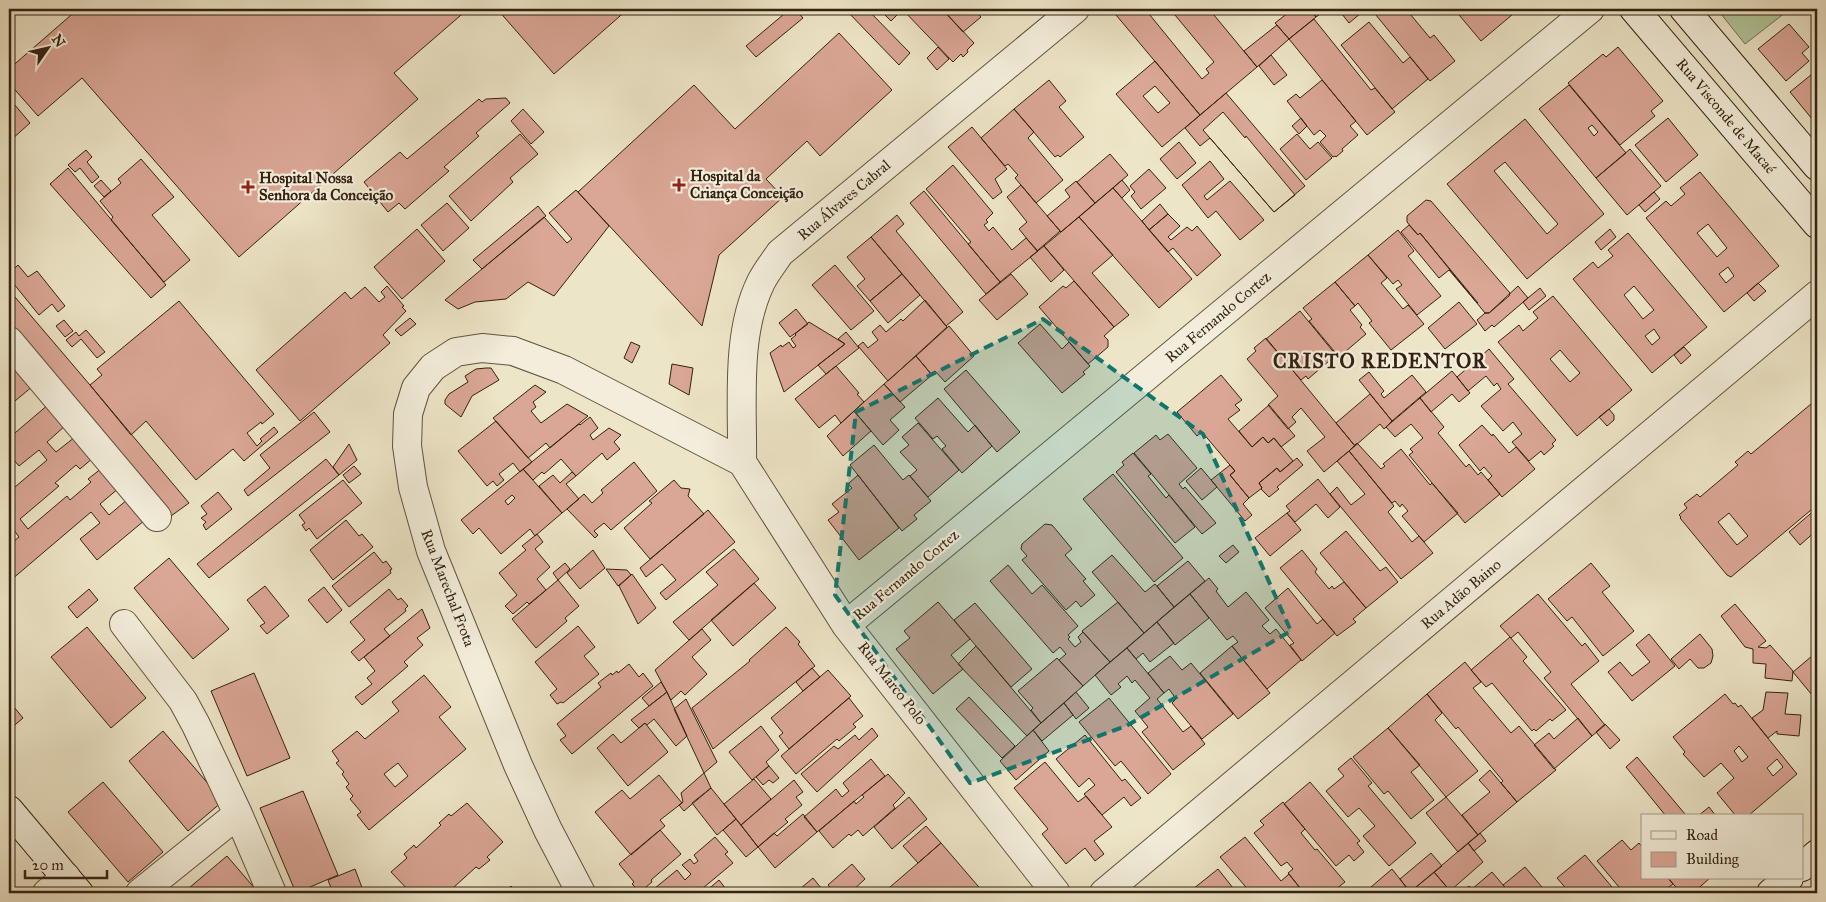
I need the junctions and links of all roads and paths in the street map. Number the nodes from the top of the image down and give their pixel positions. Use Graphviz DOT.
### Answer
graph roads {
  1 [pos="1075,9"];
  2 [pos="1590,9"];
  3 [pos="1634,9"];
  4 [pos="1684,9"];
  5 [pos="1817,166"];
  6 [pos="1817,224"];
  7 [pos="1817,295"];
  8 [pos="9,341"];
  9 [pos="742,462"];
  10 [pos="157,517"];
  11 [pos="124,624"];
  12 [pos="846,625"];
  13 [pos="9,811"];
  14 [pos="238,814"];
  15 [pos="1817,854"];
  16 [pos="1804,865"];
  17 [pos="1787,880"];
  18 [pos="64,888"];
  19 [pos="140,893"];
  20 [pos="272,893"];
  21 [pos="581,893"];
  22 [pos="1056,893"];
  23 [pos="1104,893"];
  24 [pos="1771,893"];
  1 -- 9 [label="street, Rua Álvares Cabral"];
  2 -- 12 [label="street, Rua Fernando Cortez"];
  3 -- 6 [label="street, Rua Visconde de Macaé"];
  4 -- 5 [label="street"];
  7 -- 23 [label="street, Rua Adão Baino"];
  8 -- 10 [label="street"];
  9 -- 12 [label="street, Rua Marco Polo"];
  9 -- 21 [label="street, Rua Marechal Frota"];
  11 -- 14 [label="street"];
  12 -- 22 [label="street, Rua Marco Polo"];
  13 -- 18 [label="street"];
  14 -- 19 [label="street"];
  14 -- 20 [label="street"];
  15 -- 16 [label="street"];
  17 -- 24 [label="street"];
}
